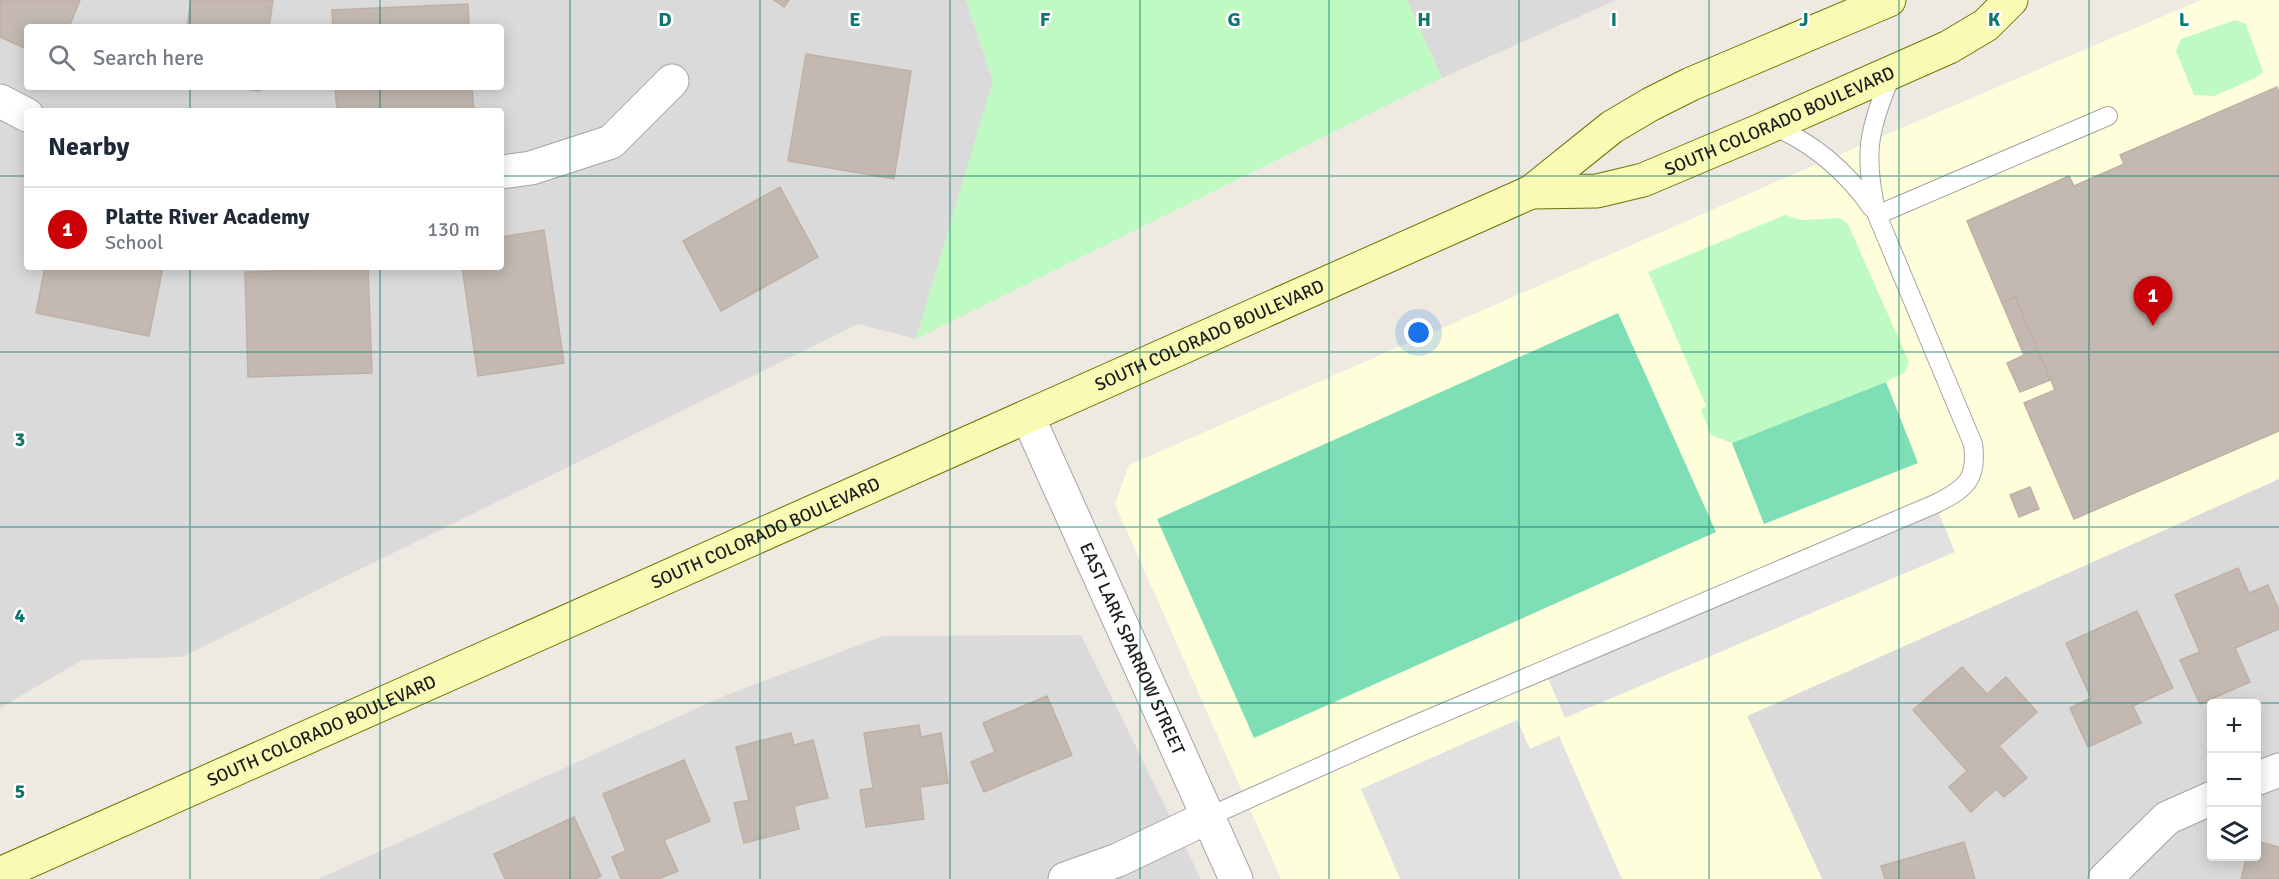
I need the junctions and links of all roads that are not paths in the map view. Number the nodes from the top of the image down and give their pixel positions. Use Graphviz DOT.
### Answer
graph roads {
  1 [pos="1889,0"];
  2 [pos="2011,0"];
  3 [pos="1893,72"];
  4 [pos="672,81"];
  5 [pos="0,101"];
  6 [pos="24,113"];
  7 [pos="2108,116"];
  8 [pos="1772,125"];
  9 [pos="504,172"];
  10 [pos="1531,192"];
  11 [pos="1877,214"];
  12 [pos="1028,417"];
  13 [pos="2279,770"];
  14 [pos="2261,776"];
  15 [pos="2207,800"];
  16 [pos="1208,818"];
  17 [pos="0,874"];
  18 [pos="1065,879"];
  19 [pos="1236,879"];
  20 [pos="2106,879"];
  1 -- 10 [label="main road, SOUTH COLORADO BOULEVARD"];
  2 -- 3 [label="main road, SOUTH COLORADO BOULEVARD"];
  3 -- 8 [label="main road, SOUTH COLORADO BOULEVARD"];
  3 -- 11 [label="lane"];
  4 -- 9 [label="street"];
  5 -- 6 [label="street"];
  7 -- 11 [label="lane"];
  8 -- 10 [label="main road, SOUTH COLORADO BOULEVARD"];
  8 -- 11 [label="lane"];
  10 -- 12 [label="main road, SOUTH COLORADO BOULEVARD"];
  11 -- 16 [label="lane"];
  12 -- 16 [label="street, EAST LARK SPARROW STREET"];
  12 -- 17 [label="main road, SOUTH COLORADO BOULEVARD"];
  13 -- 14 [label="street"];
  15 -- 20 [label="street"];
  16 -- 18 [label="street"];
  16 -- 19 [label="street, EAST LARK SPARROW STREET"];
}
